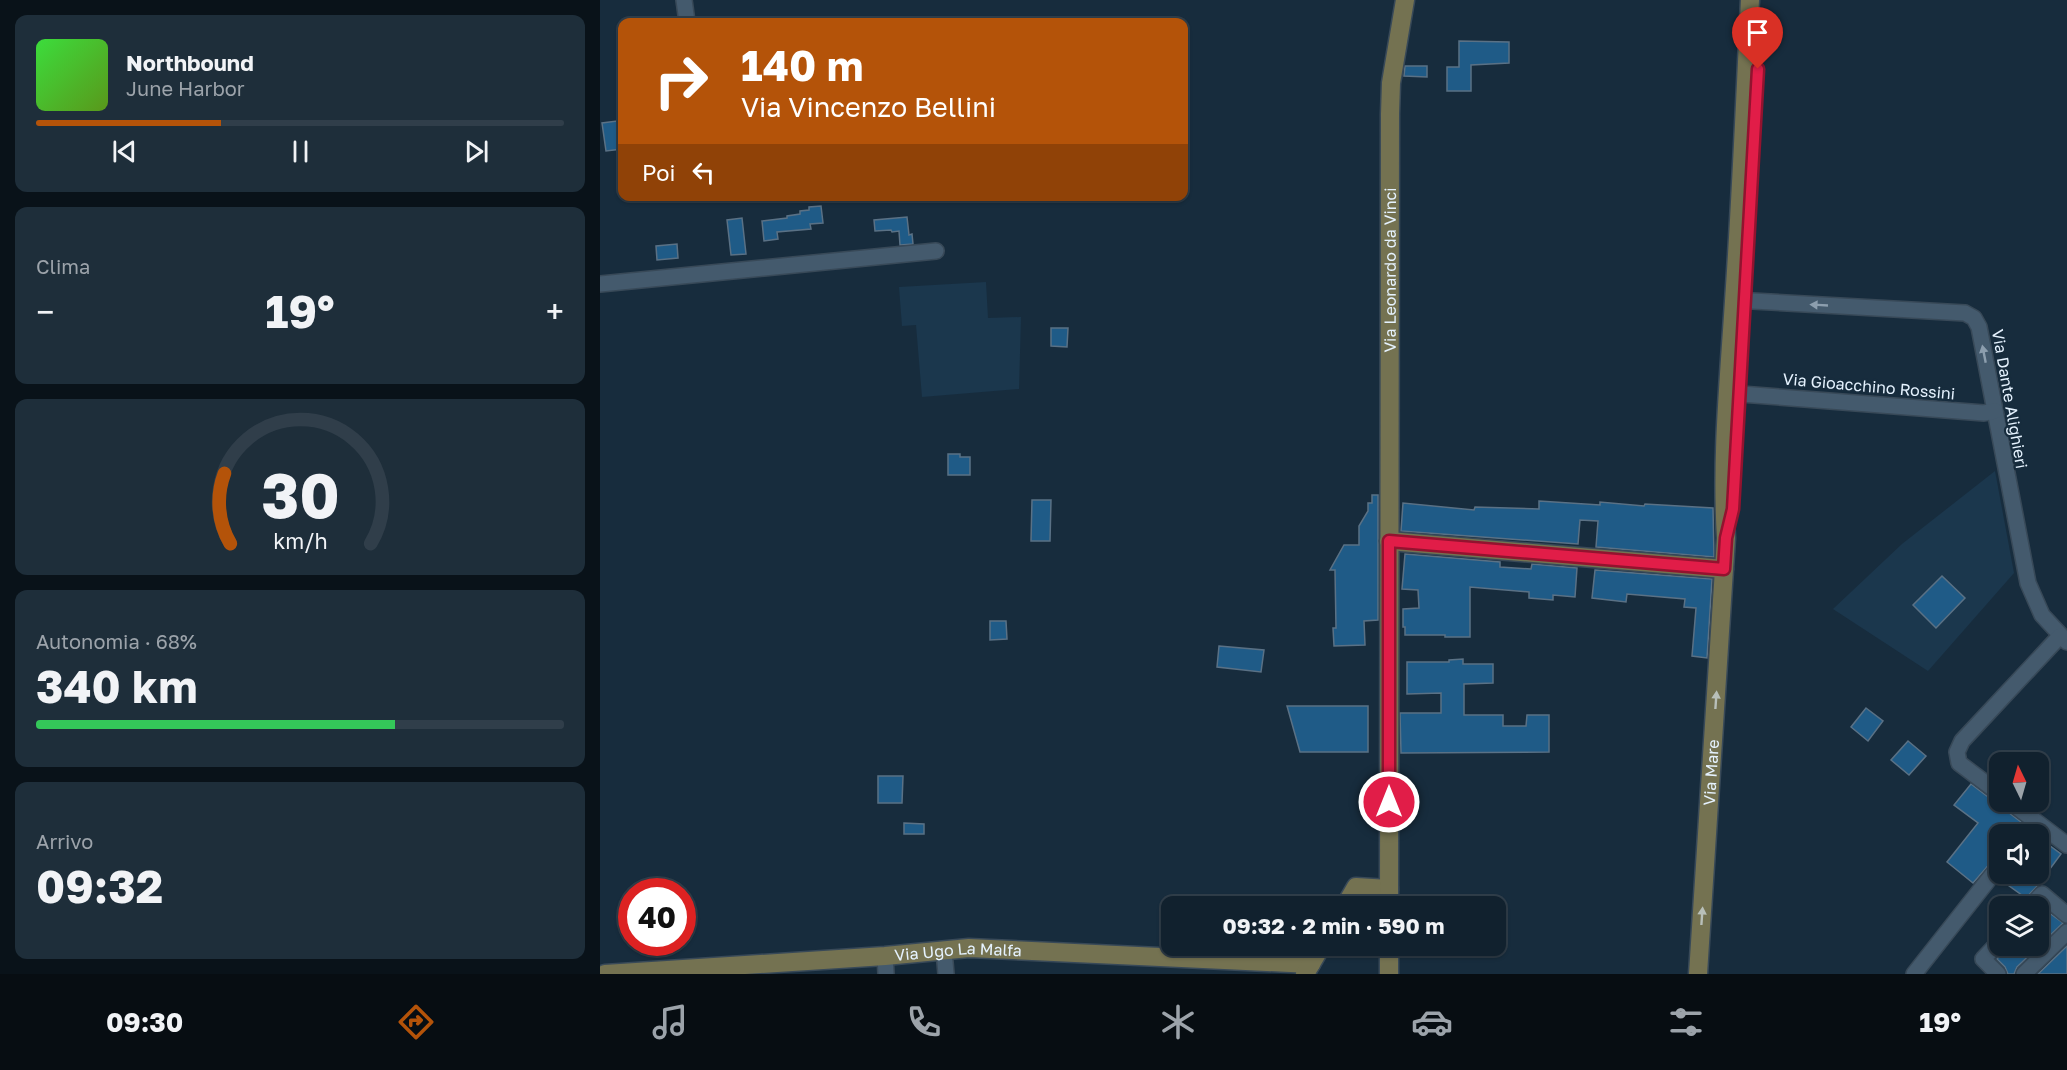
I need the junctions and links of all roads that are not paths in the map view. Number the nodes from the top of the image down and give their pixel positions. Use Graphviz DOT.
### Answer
graph roads {
  1 [pos="684,0"];
  2 [pos="1406,0"];
  3 [pos="1750,0"];
  4 [pos="1762,0"];
  5 [pos="686,18"];
  6 [pos="936,251"];
  7 [pos="600,284"];
  8 [pos="1740,300"];
  9 [pos="1733,393"];
  10 [pos="1995,411"];
  11 [pos="1389,541"];
  12 [pos="1724,569"];
  13 [pos="2064,639"];
  14 [pos="1989,786"];
  15 [pos="2023,812"];
  16 [pos="2035,821"];
  17 [pos="2032,824"];
  18 [pos="2067,845"];
  19 [pos="1989,879"];
  20 [pos="1351,896"];
  21 [pos="1386,896"];
  22 [pos="1389,896"];
  23 [pos="2049,900"];
  24 [pos="2067,915"];
  25 [pos="2067,933"];
  26 [pos="944,951"];
  27 [pos="1989,953"];
  28 [pos="885,956"];
  29 [pos="1316,956"];
  30 [pos="1389,956"];
  31 [pos="1308,969"];
  32 [pos="675,971"];
  33 [pos="605,974"];
  34 [pos="886,974"];
  35 [pos="946,974"];
  36 [pos="1389,974"];
  37 [pos="1698,974"];
  38 [pos="1914,974"];
  39 [pos="1998,974"];
  40 [pos="2024,974"];
  1 -- 5 [label="street"];
  2 -- 11 [label="street, Via Leonardo da Vinci"];
  3 -- 8 [label="street"];
  4 -- 8 [label="street"];
  6 -- 7 [label="street"];
  8 -- 9 [label="street, Via Mare"];
  10 -- 8 [label="street, Via Dante Alighieri, one-way"];
  9 -- 10 [label="street, Via Gioacchino Rossini"];
  9 -- 12 [label="street, Via Mare"];
  10 -- 13 [label="street, Via Dante Alighieri"];
  11 -- 12 [label="street"];
  11 -- 22 [label="street, Via Leonardo da Vinci"];
  37 -- 12 [label="street, Via Mare, one-way"];
  13 -- 14 [label="street"];
  15 -- 16 [label="street"];
  16 -- 17 [label="street"];
  16 -- 18 [label="street"];
  19 -- 38 [label="street"];
  20 -- 21 [label="street"];
  23 -- 24 [label="street"];
  25 -- 40 [label="street"];
  26 -- 28 [label="street, Via Ugo La Malfa"];
  26 -- 31 [label="street, Via Ugo La Malfa"];
  26 -- 35 [label="street"];
  27 -- 39 [label="street"];
  28 -- 32 [label="street, Via Ugo La Malfa"];
  28 -- 34 [label="street"];
  29 -- 31 [label="street"];
  30 -- 36 [label="street"];
  32 -- 33 [label="street, Via Ugo La Malfa"];
}
